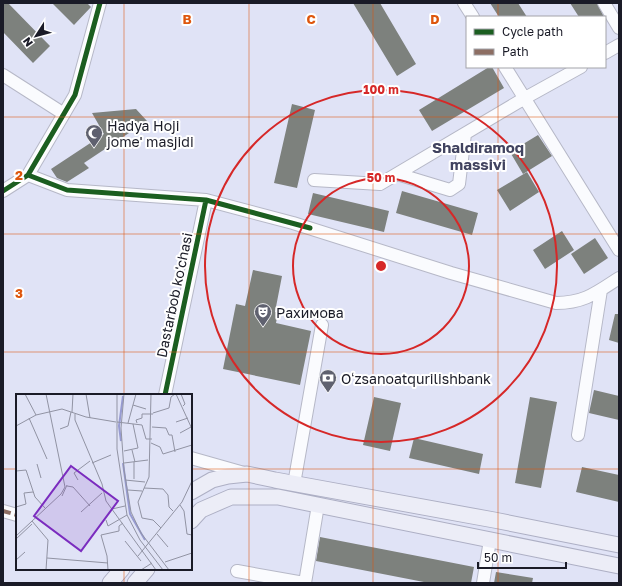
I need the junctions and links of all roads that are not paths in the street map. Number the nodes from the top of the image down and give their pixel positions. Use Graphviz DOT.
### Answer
graph roads {
  1 [pos="100,3"];
  2 [pos="464,3"];
  3 [pos="604,3"];
  4 [pos="472,16"];
  5 [pos="619,28"];
  6 [pos="619,45"];
  7 [pos="606,52"];
  8 [pos="506,68"];
  9 [pos="578,68"];
  10 [pos="3,75"];
  11 [pos="525,98"];
  12 [pos="64,114"];
  13 [pos="465,134"];
  14 [pos="397,174"];
  15 [pos="28,175"];
  16 [pos="314,180"];
  17 [pos="3,191"];
  18 [pos="206,200"];
  19 [pos="619,250"];
  20 [pos="619,278"];
  21 [pos="601,290"];
  22 [pos="322,325"];
  23 [pos="165,394"];
  24 [pos="578,435"];
  25 [pos="192,458"];
  26 [pos="247,474"];
  27 [pos="294,484"];
  28 [pos="192,491"];
  29 [pos="318,505"];
  30 [pos="3,510"];
  31 [pos="16,515"];
  32 [pos="192,520"];
  33 [pos="490,540"];
  34 [pos="619,545"];
  35 [pos="619,566"];
  36 [pos="121,570"];
  37 [pos="147,570"];
  38 [pos="237,571"];
  39 [pos="110,583"];
  40 [pos="136,583"];
  41 [pos="305,583"];
  42 [pos="483,583"];
  1 -- 12 [label="street"];
  2 -- 4 [label="street"];
  3 -- 5 [label="street"];
  6 -- 7 [label="street"];
  8 -- 11 [label="street"];
  9 -- 11 [label="street"];
  10 -- 12 [label="street"];
  11 -- 13 [label="street"];
  11 -- 19 [label="street"];
  12 -- 15 [label="street"];
  13 -- 14 [label="street"];
  13 -- 14 [label="street"];
  14 -- 16 [label="street"];
  15 -- 17 [label="street"];
  15 -- 18 [label="street"];
  18 -- 21 [label="street"];
  18 -- 23 [label="street, Dastarbob ko'chasi"];
  20 -- 21 [label="street"];
  21 -- 24 [label="street"];
  22 -- 27 [label="street"];
  25 -- 26 [label="street"];
  26 -- 27 [label="main road"];
  26 -- 28 [label="main road"];
  27 -- 34 [label="main road"];
  29 -- 32 [label="main road"];
  29 -- 33 [label="main road"];
  29 -- 41 [label="street"];
  30 -- 31 [label="street"];
  33 -- 35 [label="main road"];
  33 -- 42 [label="street"];
  36 -- 39 [label="main road"];
  37 -- 40 [label="main road"];
  38 -- 41 [label="street"];
}
